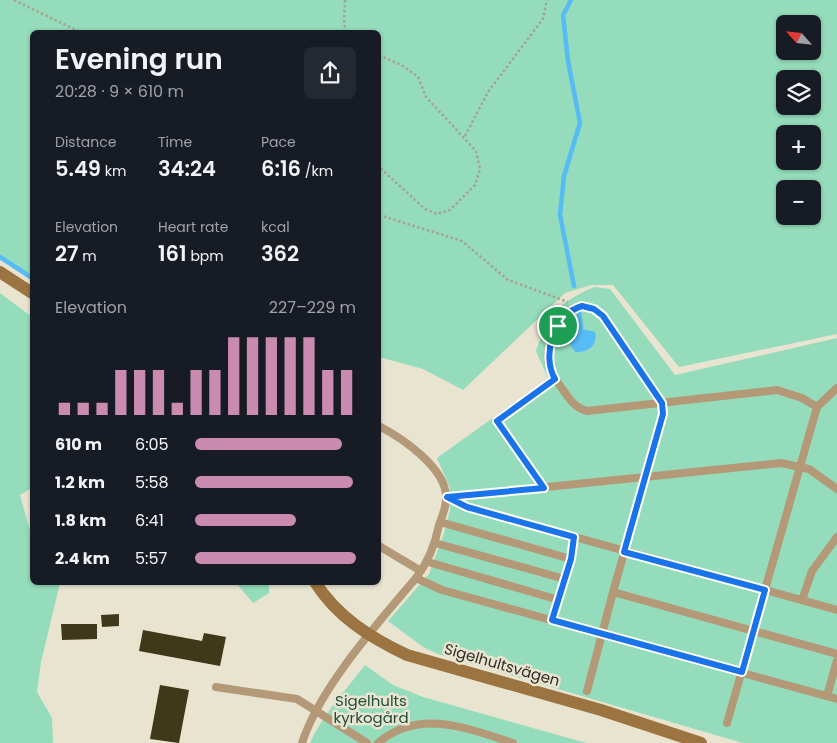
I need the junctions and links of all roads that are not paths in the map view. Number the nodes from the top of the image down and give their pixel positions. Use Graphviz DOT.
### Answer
graph roads {
  1 [pos="0,272"];
  2 [pos="30,292"];
  3 [pos="555,379"];
  4 [pos="837,388"];
  5 [pos="662,403"];
  6 [pos="817,407"];
  7 [pos="381,427"];
  8 [pos="800,467"];
  9 [pos="646,478"];
  10 [pos="544,488"];
  11 [pos="837,489"];
  12 [pos="447,497"];
  13 [pos="440,522"];
  14 [pos="574,537"];
  15 [pos="837,537"];
  16 [pos="435,543"];
  17 [pos="381,547"];
  18 [pos="624,552"];
  19 [pos="571,559"];
  20 [pos="428,562"];
  21 [pos="419,574"];
  22 [pos="564,579"];
  23 [pos="318,585"];
  24 [pos="765,590"];
  25 [pos="613,592"];
  26 [pos="559,600"];
  27 [pos="802,600"];
  28 [pos="837,610"];
  29 [pos="552,620"];
  30 [pos="753,631"];
  31 [pos="602,635"];
  32 [pos="369,636"];
  33 [pos="837,654"];
  34 [pos="837,660"];
  35 [pos="742,672"];
  36 [pos="216,687"];
  37 [pos="587,691"];
  38 [pos="827,696"];
  39 [pos="837,699"];
  40 [pos="316,709"];
  41 [pos="727,723"];
  42 [pos="501,741"];
  43 [pos="302,743"];
  44 [pos="367,743"];
  45 [pos="378,743"];
  46 [pos="513,743"];
  47 [pos="701,743"];
  1 -- 2 [label="street"];
  3 -- 5 [label="lane"];
  3 -- 5 [label="lane"];
  3 -- 10 [label="lane"];
  4 -- 6 [label="lane"];
  5 -- 6 [label="lane"];
  5 -- 9 [label="lane"];
  6 -- 8 [label="lane"];
  7 -- 12 [label="lane"];
  8 -- 9 [label="lane"];
  8 -- 11 [label="lane"];
  8 -- 24 [label="lane"];
  9 -- 10 [label="lane"];
  9 -- 18 [label="lane"];
  10 -- 12 [label="lane"];
  12 -- 13 [label="lane"];
  12 -- 14 [label="lane"];
  13 -- 16 [label="lane"];
  13 -- 19 [label="lane"];
  14 -- 18 [label="lane"];
  14 -- 19 [label="lane"];
  15 -- 27 [label="lane"];
  16 -- 20 [label="lane"];
  16 -- 22 [label="lane"];
  17 -- 21 [label="lane"];
  18 -- 24 [label="lane"];
  18 -- 25 [label="lane"];
  19 -- 22 [label="lane"];
  20 -- 21 [label="lane"];
  20 -- 26 [label="lane"];
  21 -- 29 [label="lane"];
  21 -- 32 [label="lane"];
  22 -- 26 [label="lane"];
  23 -- 32 [label="street, Sigelhultsvägen"];
  24 -- 27 [label="lane"];
  24 -- 30 [label="lane"];
  25 -- 30 [label="lane"];
  25 -- 31 [label="lane"];
  26 -- 29 [label="lane"];
  27 -- 28 [label="lane"];
  29 -- 31 [label="lane"];
  30 -- 33 [label="lane"];
  30 -- 35 [label="lane"];
  31 -- 35 [label="lane"];
  31 -- 37 [label="lane"];
  32 -- 40 [label="lane"];
  32 -- 47 [label="street, Sigelhultsvägen"];
  34 -- 38 [label="lane"];
  35 -- 38 [label="lane"];
  35 -- 41 [label="lane"];
  36 -- 40 [label="lane"];
  38 -- 39 [label="lane"];
  40 -- 43 [label="lane"];
  40 -- 44 [label="lane"];
  42 -- 45 [label="lane"];
  42 -- 46 [label="lane"];
}
